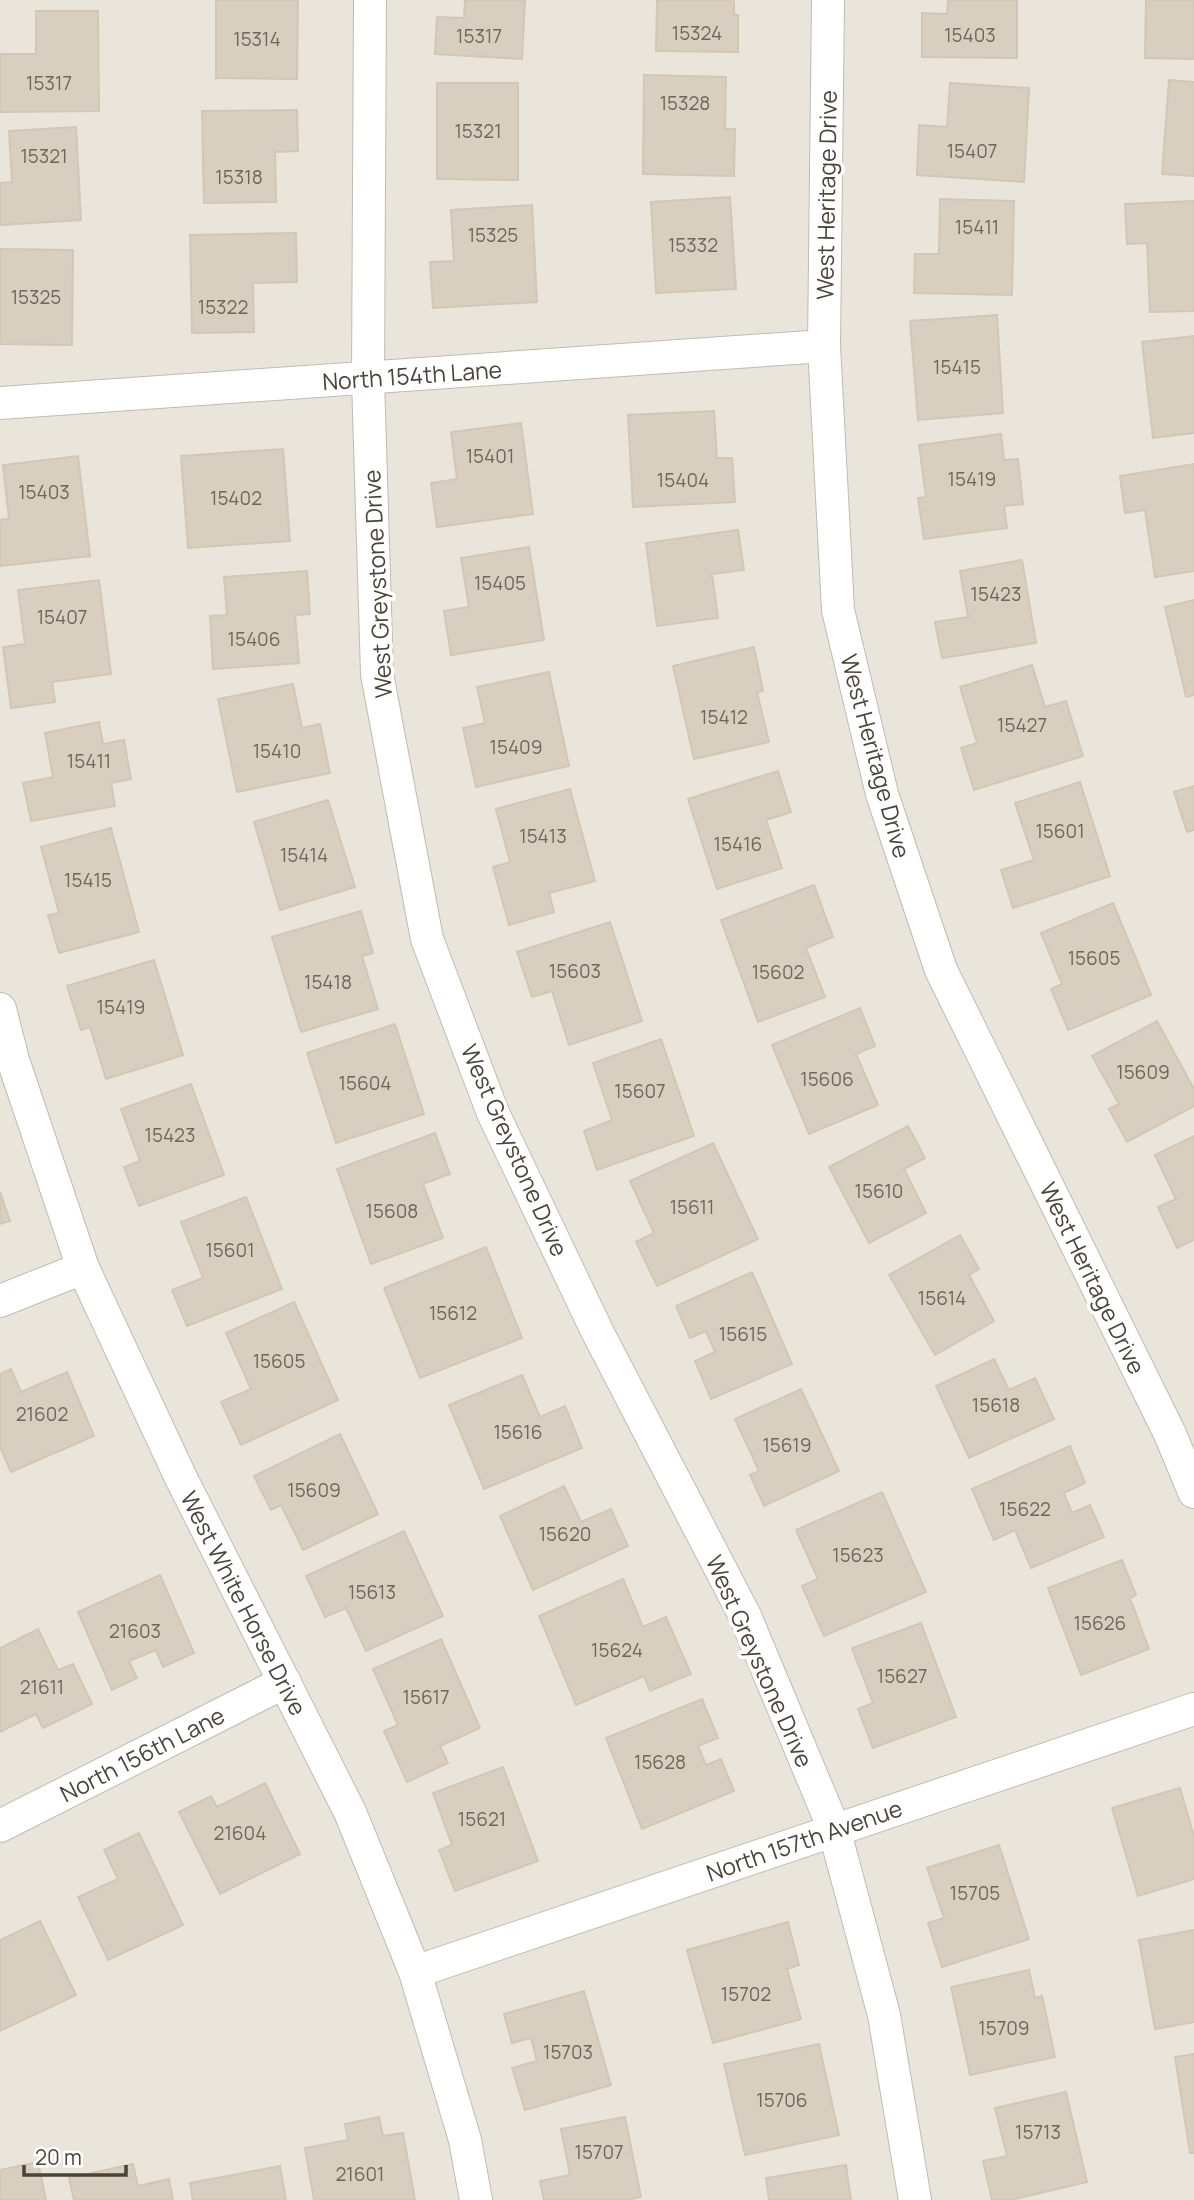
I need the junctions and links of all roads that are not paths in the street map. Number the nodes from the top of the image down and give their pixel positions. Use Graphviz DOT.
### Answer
graph roads {
  1 [pos="370,0"];
  2 [pos="828,0"];
  3 [pos="824,346"];
  4 [pos="368,379"];
  5 [pos="0,402"];
  6 [pos="0,1009"];
  7 [pos="83,1268"];
  8 [pos="0,1301"];
  9 [pos="1194,1492"];
  10 [pos="285,1682"];
  11 [pos="1194,1709"];
  12 [pos="0,1826"];
  13 [pos="834,1829"];
  14 [pos="415,1972"];
  15 [pos="476,2200"];
  16 [pos="915,2200"];
  1 -- 4 [label="street, West Greystone Drive"];
  2 -- 3 [label="street, West Heritage Drive"];
  3 -- 4 [label="street, North 154th Lane"];
  3 -- 9 [label="street, West Heritage Drive"];
  4 -- 5 [label="street, North 154th Lane"];
  4 -- 13 [label="street, West Greystone Drive"];
  6 -- 7 [label="street, West White Horse Drive"];
  7 -- 8 [label="street"];
  7 -- 10 [label="street, West White Horse Drive"];
  10 -- 12 [label="street, North 156th Lane"];
  10 -- 14 [label="street, West White Horse Drive"];
  11 -- 13 [label="street, North 157th Avenue"];
  13 -- 14 [label="street, North 157th Avenue"];
  13 -- 16 [label="street, West Greystone Drive"];
  14 -- 15 [label="street, West White Horse Drive"];
}
